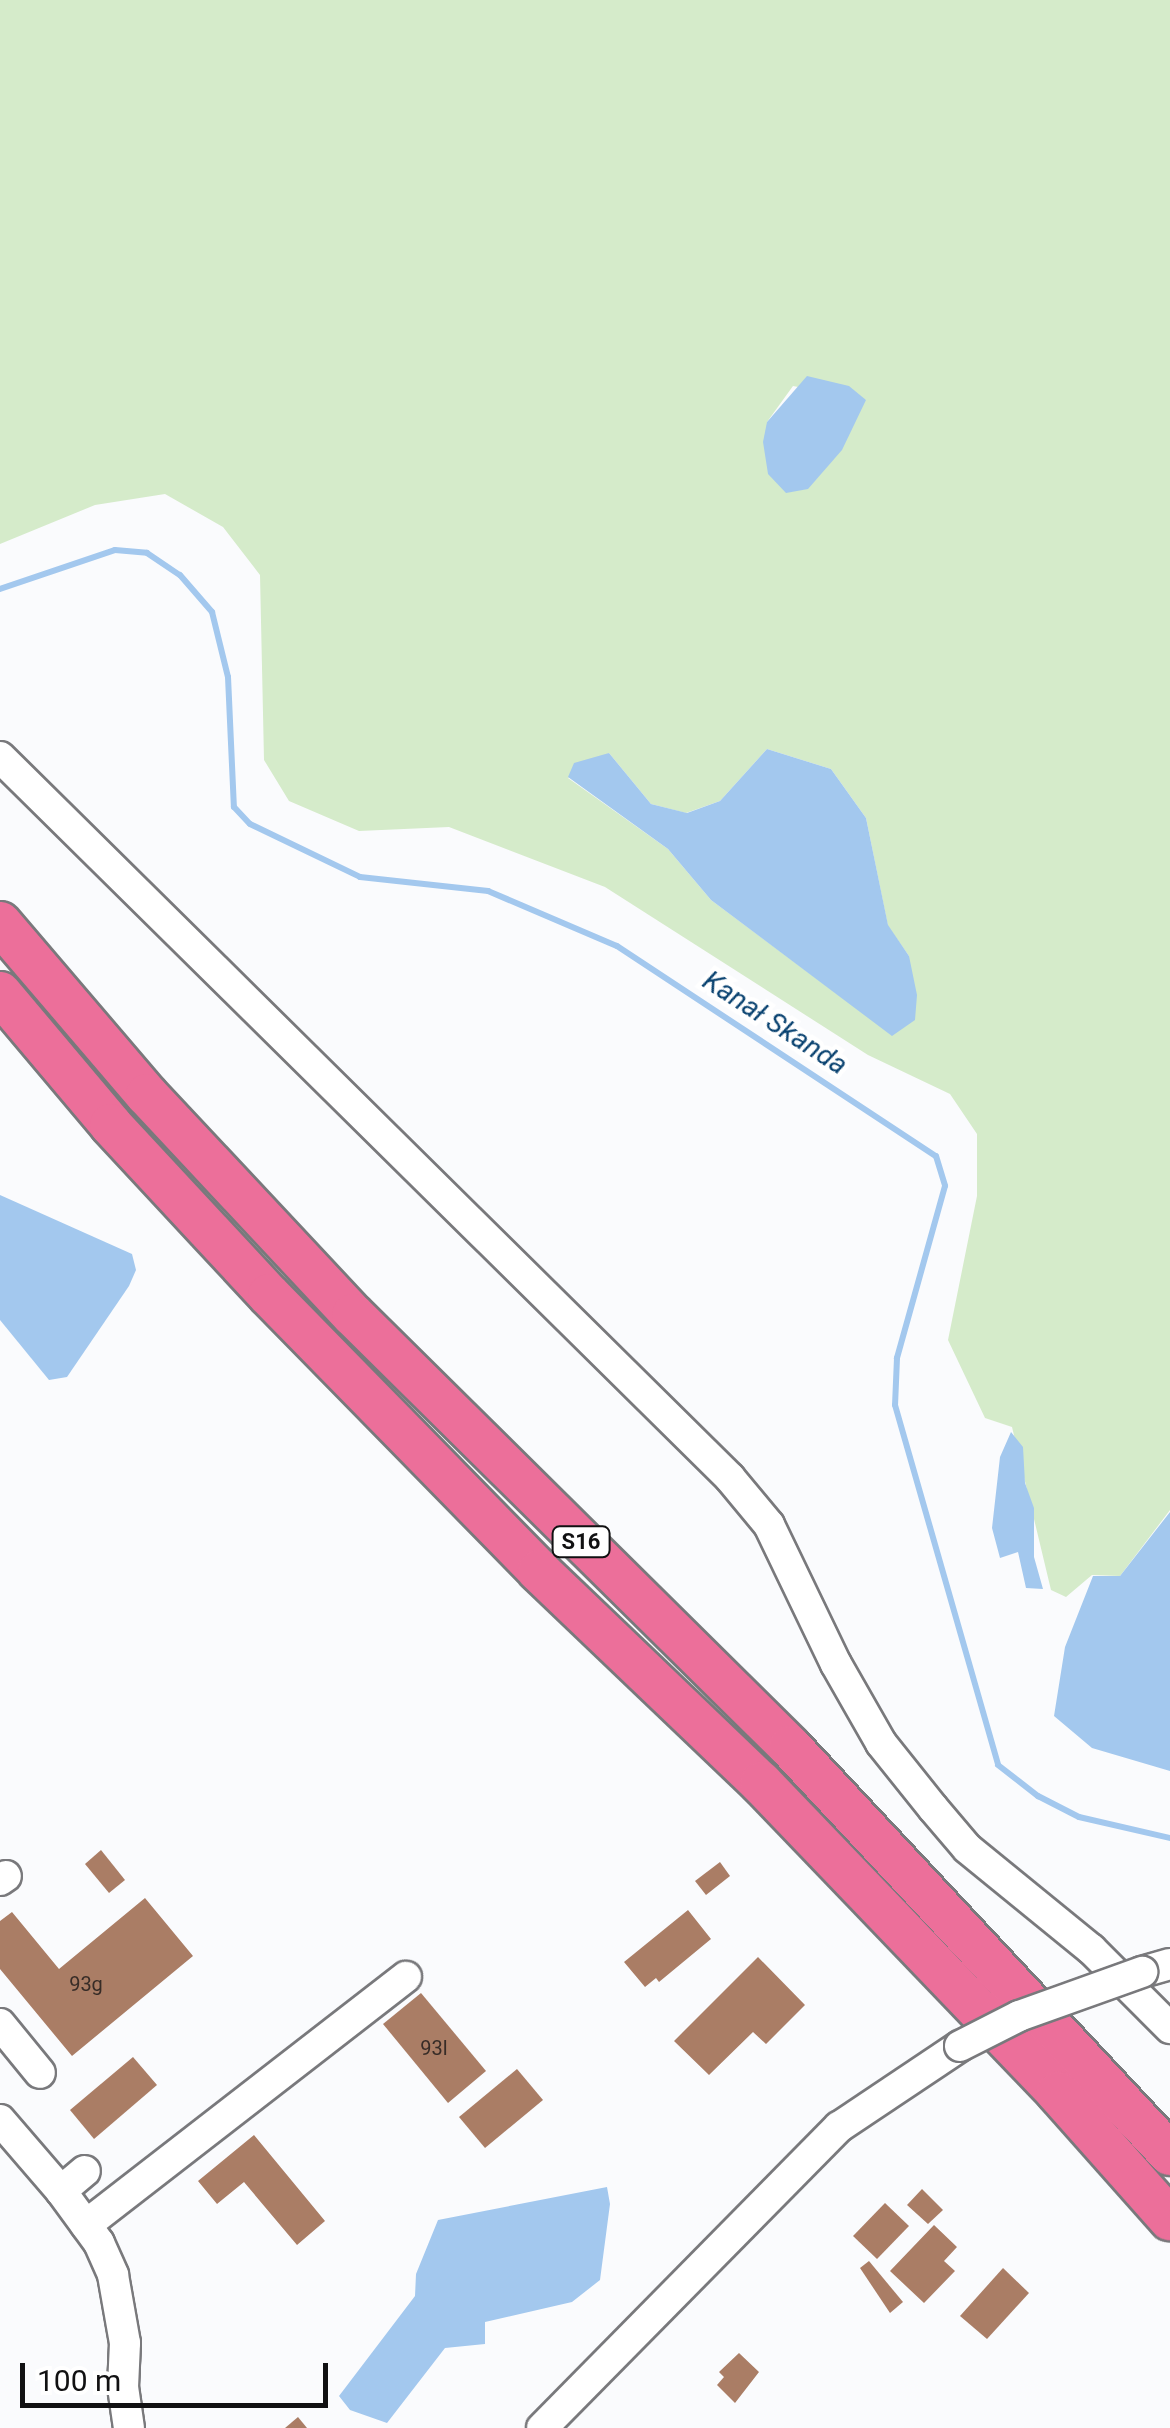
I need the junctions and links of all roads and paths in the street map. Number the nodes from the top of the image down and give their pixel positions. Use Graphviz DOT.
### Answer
graph roads {
  1 [pos="0,757"];
  2 [pos="0,923"];
  3 [pos="0,993"];
  4 [pos="1156,1968"];
  5 [pos="406,1977"];
  6 [pos="0,2024"];
  7 [pos="1170,2028"];
  8 [pos="40,2072"];
  9 [pos="0,2120"];
  10 [pos="1170,2154"];
  11 [pos="1170,2219"];
  12 [pos="86,2225"];
  13 [pos="129,2428"];
  14 [pos="542,2428"];
  1 -- 7 [label="street"];
  2 -- 10 [label="highway, S16"];
  3 -- 11 [label="highway, S16"];
  4 -- 14 [label="street, bridge"];
  5 -- 12 [label="street"];
  6 -- 8 [label="street"];
  9 -- 12 [label="street"];
  12 -- 13 [label="street"];
}
